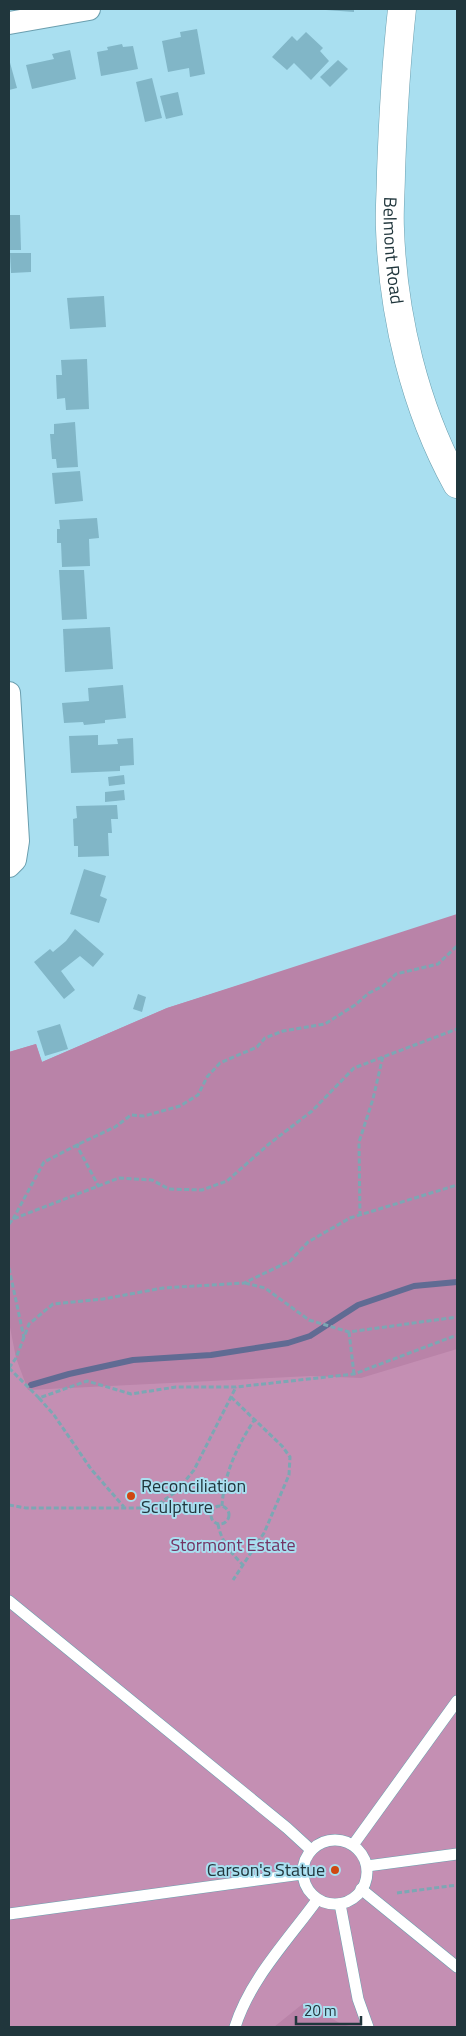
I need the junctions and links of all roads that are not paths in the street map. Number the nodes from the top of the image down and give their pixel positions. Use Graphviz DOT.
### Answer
graph roads {
  1 [pos="89,9"];
  2 [pos="402,9"];
  3 [pos="9,23"];
  4 [pos="457,484"];
  5 [pos="9,693"];
  6 [pos="9,866"];
  7 [pos="9,1601"];
  8 [pos="457,1701"];
  9 [pos="353,1844"];
  10 [pos="311,1850"];
  11 [pos="457,1854"];
  12 [pos="367,1866"];
  13 [pos="302,1874"];
  14 [pos="361,1889"];
  15 [pos="317,1900"];
  16 [pos="340,1904"];
  17 [pos="9,1914"];
  18 [pos="457,1967"];
  19 [pos="235,2027"];
  20 [pos="368,2027"];
  1 -- 3 [label="street"];
  2 -- 4 [label="main road, Belmont Road"];
  5 -- 6 [label="street"];
  7 -- 10 [label="lane"];
  8 -- 9 [label="lane"];
  9 -- 10 [label="lane"];
  9 -- 12 [label="lane"];
  10 -- 13 [label="lane"];
  11 -- 12 [label="lane"];
  12 -- 14 [label="lane"];
  13 -- 15 [label="lane"];
  13 -- 17 [label="lane"];
  14 -- 16 [label="lane"];
  14 -- 18 [label="lane"];
  15 -- 16 [label="lane"];
  15 -- 19 [label="lane"];
  16 -- 20 [label="lane"];
}
